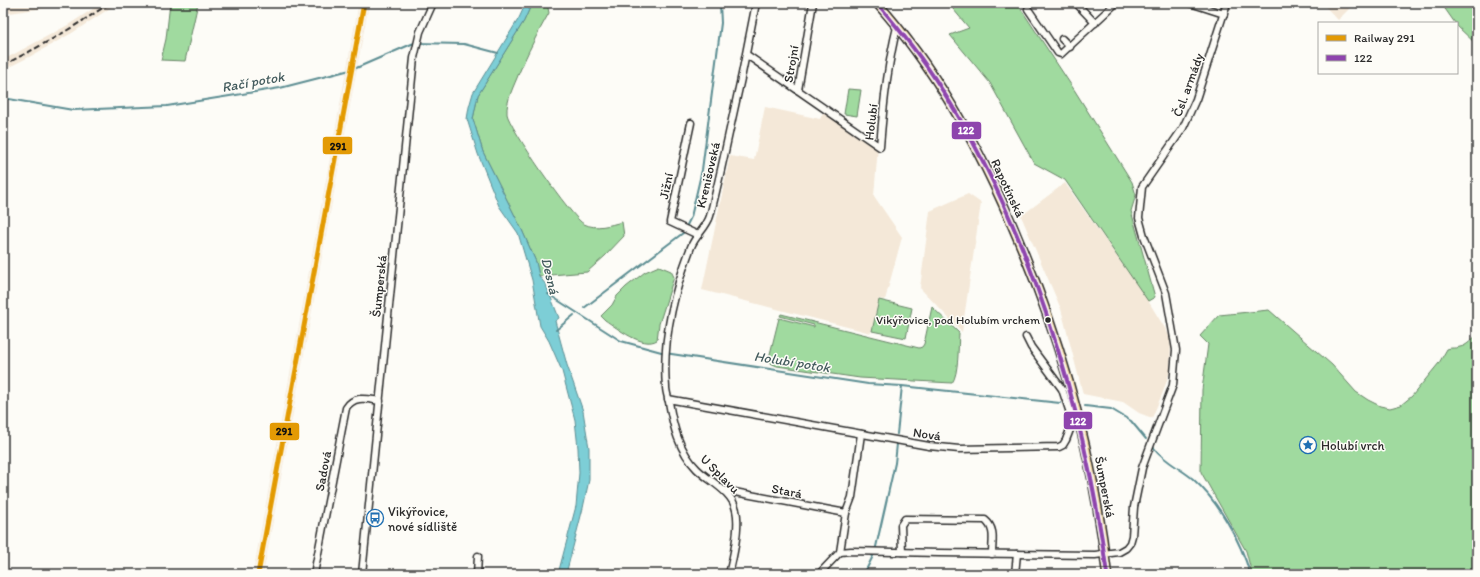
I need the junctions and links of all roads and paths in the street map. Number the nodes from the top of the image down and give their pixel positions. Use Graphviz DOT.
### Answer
graph roads {
  1 [pos="433,3"];
  2 [pos="756,3"];
  3 [pos="813,3"];
  4 [pos="877,3"];
  5 [pos="1076,3"];
  6 [pos="1116,3"];
  7 [pos="1190,3"];
  8 [pos="1227,3"];
  9 [pos="1028,9"];
  10 [pos="1224,14"];
  11 [pos="1095,23"];
  12 [pos="897,27"];
  13 [pos="1062,39"];
  14 [pos="1070,47"];
  15 [pos="747,55"];
  16 [pos="798,90"];
  17 [pos="691,123"];
  18 [pos="698,235"];
  19 [pos="1026,337"];
  20 [pos="665,346"];
  21 [pos="668,399"];
  22 [pos="380,401"];
  23 [pos="1075,405"];
  24 [pos="861,434"];
  25 [pos="724,490"];
  26 [pos="846,513"];
  27 [pos="840,552"];
  28 [pos="902,552"];
  29 [pos="992,554"];
  30 [pos="1017,554"];
  31 [pos="1105,554"];
  32 [pos="478,556"];
  33 [pos="314,574"];
  34 [pos="362,574"];
  35 [pos="477,574"];
  36 [pos="729,574"];
  37 [pos="819,574"];
  38 [pos="1015,574"];
  39 [pos="1107,574"];
  1 -- 22 [label="street, Šumperská"];
  2 -- 15 [label="street, Krenišovská"];
  3 -- 16 [label="street, Strojní"];
  4 -- 12 [label="main road, Rapotínská"];
  5 -- 11 [label="street"];
  6 -- 11 [label="street"];
  7 -- 10 [label="street"];
  8 -- 10 [label="street, Čsl. armády"];
  9 -- 14 [label="street"];
  10 -- 31 [label="street, Čsl. armády"];
  11 -- 14 [label="street"];
  12 -- 16 [label="street, Holubí"];
  12 -- 23 [label="main road, Rapotínská"];
  13 -- 14 [label="street"];
  15 -- 16 [label="street, Strojní"];
  15 -- 18 [label="street, Krenišovská"];
  17 -- 18 [label="street, Jižní"];
  18 -- 20 [label="street, Krenišovská"];
  19 -- 24 [label="street, Nová"];
  20 -- 21 [label="street, U Splavu"];
  21 -- 24 [label="street, Nová"];
  21 -- 25 [label="street, U Splavu"];
  22 -- 33 [label="street, Sadová"];
  22 -- 34 [label="street, Šumperská"];
  23 -- 31 [label="main road, Šumperská"];
  24 -- 26 [label="street"];
  25 -- 26 [label="street, Stará"];
  25 -- 36 [label="street, U Splavu"];
  26 -- 27 [label="street"];
  27 -- 28 [label="street"];
  27 -- 37 [label="street"];
  28 -- 29 [label="street"];
  28 -- 29 [label="street"];
  29 -- 30 [label="street"];
  30 -- 31 [label="street"];
  30 -- 38 [label="street"];
  31 -- 39 [label="main road, Šumperská"];
  32 -- 35 [label="street"];
}
